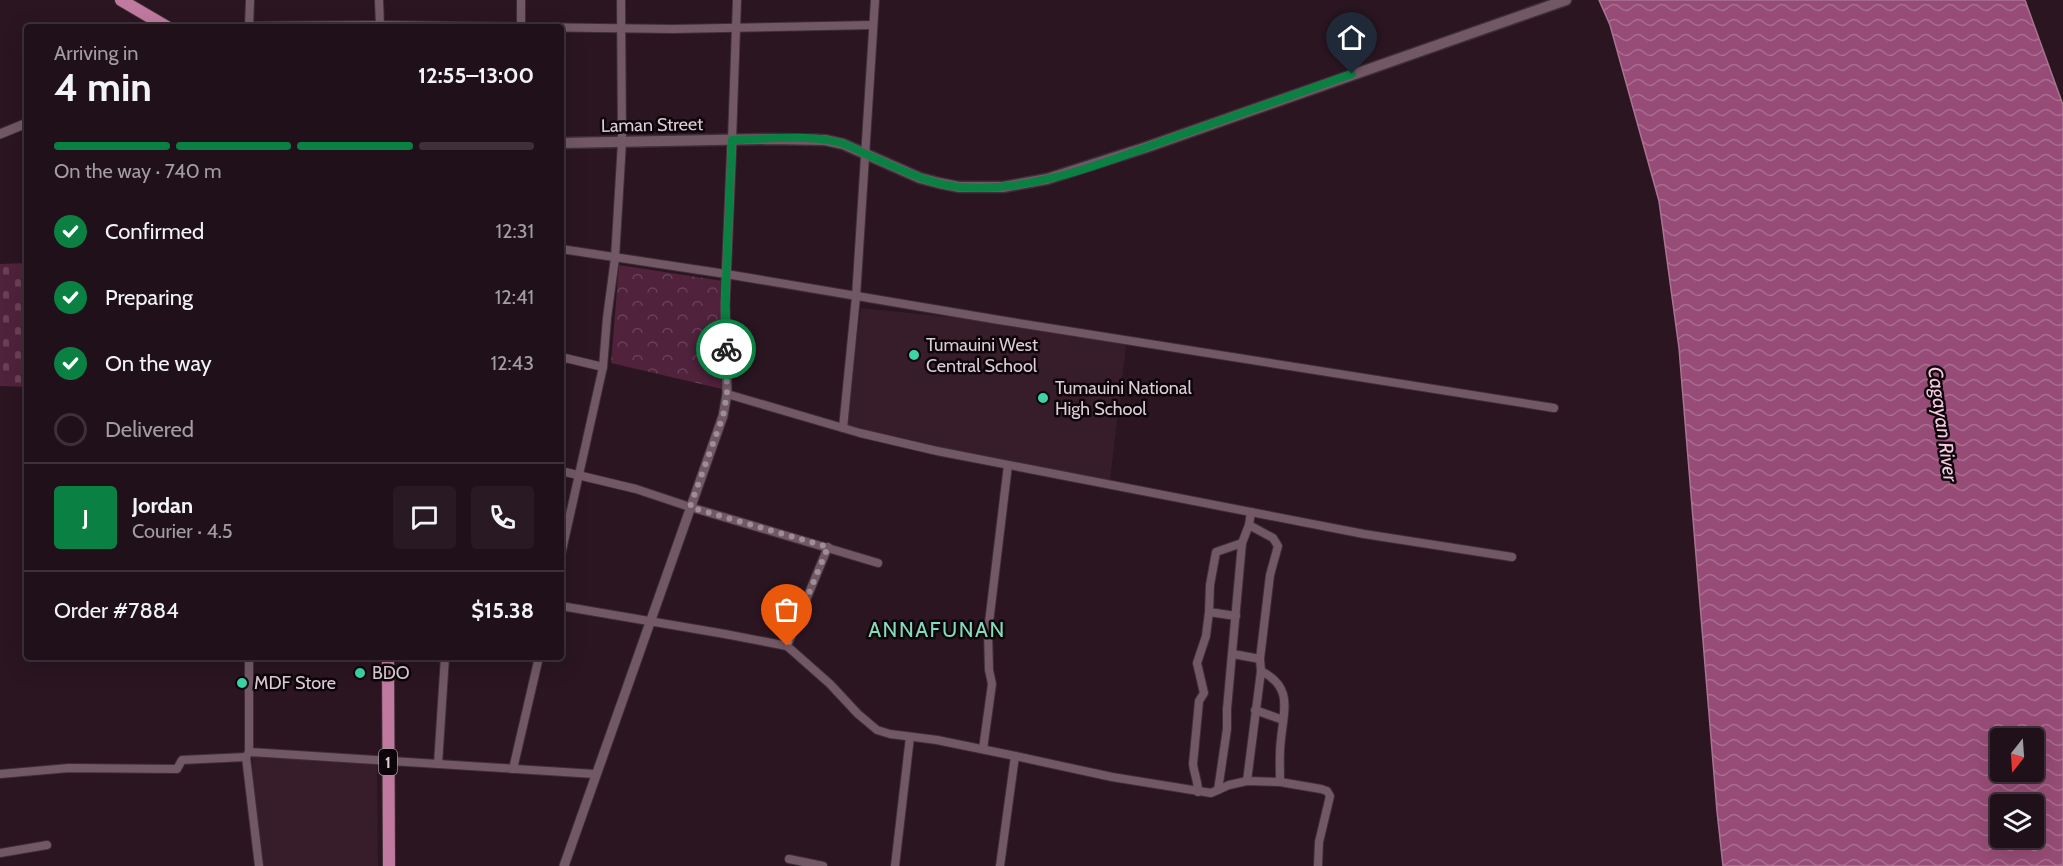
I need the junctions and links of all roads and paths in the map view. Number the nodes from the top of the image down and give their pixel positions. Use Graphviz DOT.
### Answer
graph roads {
  1 [pos="121,0"];
  2 [pos="250,0"];
  3 [pos="379,0"];
  4 [pos="522,0"];
  5 [pos="621,0"];
  6 [pos="737,0"];
  7 [pos="875,0"];
  8 [pos="1566,0"];
  9 [pos="162,24"];
  10 [pos="249,24"];
  11 [pos="380,24"];
  12 [pos="521,24"];
  13 [pos="873,25"];
  14 [pos="564,27"];
  15 [pos="621,27"];
  16 [pos="735,28"];
  17 [pos="24,124"];
  18 [pos="0,134"];
  19 [pos="732,140"];
  20 [pos="622,142"];
  21 [pos="564,143"];
  22 [pos="864,153"];
  23 [pos="564,250"];
  24 [pos="615,258"];
  25 [pos="726,274"];
  26 [pos="856,297"];
  27 [pos="564,358"];
  28 [pos="603,367"];
  29 [pos="727,394"];
  30 [pos="1554,408"];
  31 [pos="843,428"];
  32 [pos="1008,465"];
  33 [pos="564,472"];
  34 [pos="578,476"];
  35 [pos="690,507"];
  36 [pos="1251,512"];
  37 [pos="1249,525"];
  38 [pos="564,541"];
  39 [pos="1242,543"];
  40 [pos="828,547"];
  41 [pos="1512,557"];
  42 [pos="878,563"];
  43 [pos="564,606"];
  44 [pos="1209,612"];
  45 [pos="1236,616"];
  46 [pos="651,621"];
  47 [pos="787,646"];
  48 [pos="1233,654"];
  49 [pos="1260,659"];
  50 [pos="249,660"];
  51 [pos="388,660"];
  52 [pos="445,660"];
  53 [pos="538,660"];
  54 [pos="1261,671"];
  55 [pos="1255,710"];
  56 [pos="1283,720"];
  57 [pos="910,737"];
  58 [pos="984,749"];
  59 [pos="247,754"];
  60 [pos="1015,756"];
  61 [pos="387,760"];
  62 [pos="438,764"];
  63 [pos="513,769"];
  64 [pos="0,774"];
  65 [pos="595,774"];
  66 [pos="1247,781"];
  67 [pos="1280,782"];
  68 [pos="1218,790"];
  69 [pos="1198,792"];
  70 [pos="46,845"];
  71 [pos="0,853"];
  72 [pos="789,860"];
  73 [pos="259,866"];
  74 [pos="389,866"];
  75 [pos="564,866"];
  76 [pos="823,866"];
  77 [pos="895,866"];
  78 [pos="1000,866"];
  79 [pos="1318,866"];
  1 -- 9 [label="main road"];
  2 -- 10 [label="street"];
  3 -- 11 [label="street"];
  4 -- 12 [label="street"];
  5 -- 15 [label="street"];
  6 -- 16 [label="street"];
  7 -- 13 [label="street"];
  8 -- 22 [label="main road, Laman Street"];
  13 -- 16 [label="street"];
  13 -- 22 [label="street"];
  14 -- 15 [label="street"];
  15 -- 16 [label="street"];
  15 -- 20 [label="street"];
  16 -- 19 [label="street"];
  17 -- 18 [label="street"];
  19 -- 20 [label="main road, Laman Street"];
  19 -- 22 [label="main road, Laman Street"];
  19 -- 25 [label="street"];
  20 -- 21 [label="main road, Laman Street"];
  20 -- 24 [label="street"];
  22 -- 26 [label="street"];
  23 -- 24 [label="street"];
  24 -- 25 [label="street"];
  24 -- 28 [label="street"];
  25 -- 26 [label="street"];
  25 -- 29 [label="street"];
  26 -- 30 [label="street"];
  26 -- 31 [label="street"];
  27 -- 28 [label="street"];
  28 -- 34 [label="street"];
  29 -- 31 [label="street"];
  29 -- 35 [label="street"];
  31 -- 32 [label="street"];
  32 -- 36 [label="street"];
  32 -- 58 [label="street"];
  33 -- 34 [label="street"];
  34 -- 35 [label="street"];
  34 -- 38 [label="street"];
  35 -- 40 [label="street"];
  35 -- 46 [label="street"];
  36 -- 37 [label="street"];
  36 -- 41 [label="street"];
  37 -- 39 [label="street"];
  37 -- 49 [label="street"];
  39 -- 44 [label="street"];
  39 -- 45 [label="street"];
  40 -- 42 [label="street"];
  40 -- 47 [label="street"];
  43 -- 46 [label="street"];
  44 -- 45 [label="street"];
  44 -- 69 [label="street"];
  45 -- 48 [label="street"];
  46 -- 47 [label="street"];
  46 -- 65 [label="street"];
  47 -- 57 [label="street"];
  48 -- 49 [label="street"];
  48 -- 68 [label="street"];
  49 -- 54 [label="street"];
  50 -- 59 [label="street"];
  51 -- 61 [label="main road, 1"];
  52 -- 62 [label="street"];
  53 -- 63 [label="street"];
  54 -- 55 [label="street"];
  54 -- 56 [label="street"];
  55 -- 56 [label="street"];
  55 -- 66 [label="street"];
  56 -- 67 [label="street"];
  57 -- 58 [label="street"];
  57 -- 77 [label="street"];
  58 -- 60 [label="street"];
  59 -- 61 [label="street"];
  59 -- 64 [label="street"];
  59 -- 73 [label="street"];
  60 -- 69 [label="street"];
  60 -- 78 [label="street"];
  61 -- 62 [label="street"];
  61 -- 74 [label="main road, 1"];
  62 -- 63 [label="street"];
  63 -- 65 [label="street"];
  65 -- 75 [label="street"];
  66 -- 67 [label="street"];
  66 -- 68 [label="street"];
  67 -- 79 [label="street"];
  68 -- 69 [label="street"];
  70 -- 71 [label="street"];
  72 -- 76 [label="street"];
}
